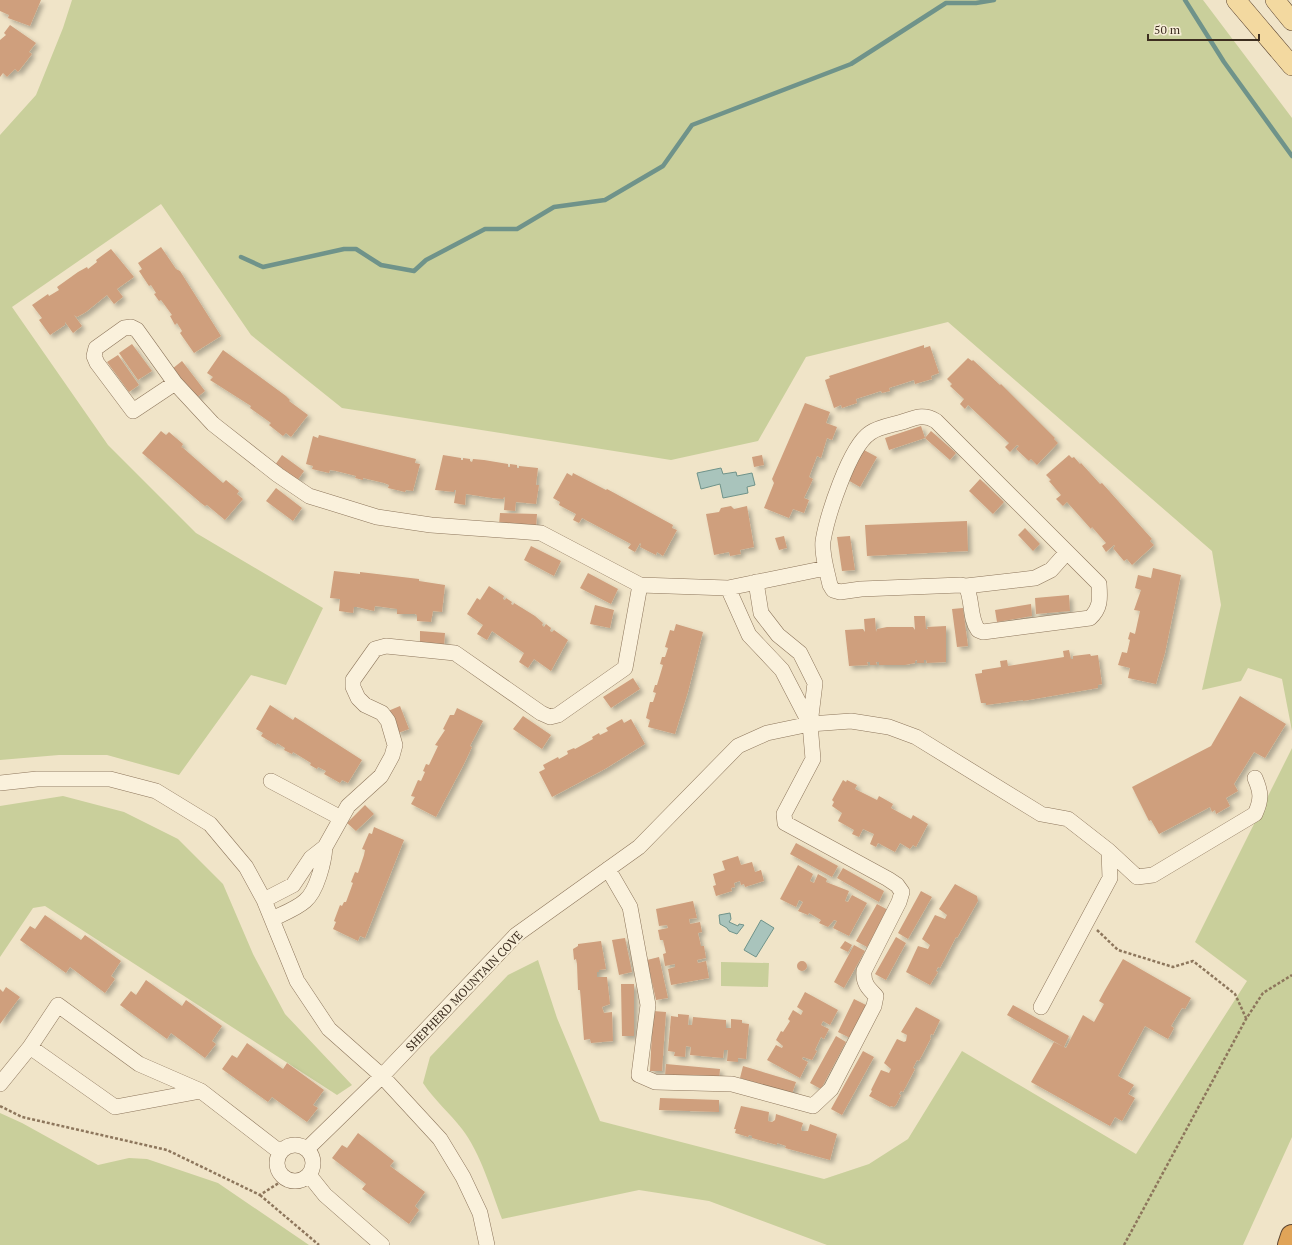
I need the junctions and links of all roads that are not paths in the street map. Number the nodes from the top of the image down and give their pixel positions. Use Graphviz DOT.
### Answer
graph roads {
  1 [pos="1236,0"];
  2 [pos="1275,0"];
  3 [pos="1292,21"];
  4 [pos="1292,66"];
  5 [pos="175,383"];
  6 [pos="1067,552"];
  7 [pos="826,568"];
  8 [pos="756,582"];
  9 [pos="640,585"];
  10 [pos="966,586"];
  11 [pos="728,588"];
  12 [pos="765,618"];
  13 [pos="745,627"];
  14 [pos="810,724"];
  15 [pos="1255,778"];
  16 [pos="271,780"];
  17 [pos="0,784"];
  18 [pos="341,818"];
  19 [pos="325,847"];
  20 [pos="1109,851"];
  21 [pos="608,869"];
  22 [pos="264,900"];
  23 [pos="272,919"];
  24 [pos="1041,1007"];
  25 [pos="30,1047"];
  26 [pos="382,1076"];
  27 [pos="0,1084"];
  28 [pos="201,1091"];
  29 [pos="307,1149"];
  30 [pos="280,1152"];
  31 [pos="309,1175"];
  32 [pos="1292,1236"];
  33 [pos="382,1245"];
  34 [pos="487,1245"];
  35 [pos="1289,1245"];
  1 -- 4 [label="main road"];
  2 -- 3 [label="main road"];
  5 -- 5 [label="street"];
  5 -- 9 [label="street"];
  6 -- 7 [label="street"];
  6 -- 10 [label="street"];
  6 -- 10 [label="street"];
  7 -- 8 [label="street"];
  7 -- 10 [label="street"];
  8 -- 11 [label="street"];
  8 -- 12 [label="street"];
  9 -- 11 [label="street"];
  9 -- 18 [label="street"];
  11 -- 13 [label="street"];
  12 -- 13 [label="street"];
  12 -- 14 [label="street"];
  13 -- 14 [label="street"];
  14 -- 20 [label="street, SHEPHERD MOUNTAIN COVE"];
  14 -- 21 [label="street, SHEPHERD MOUNTAIN COVE"];
  14 -- 21 [label="street"];
  15 -- 20 [label="street"];
  16 -- 18 [label="street"];
  17 -- 22 [label="street"];
  18 -- 19 [label="street"];
  19 -- 22 [label="street"];
  19 -- 23 [label="street"];
  20 -- 24 [label="street"];
  21 -- 26 [label="street, SHEPHERD MOUNTAIN COVE"];
  22 -- 23 [label="street"];
  23 -- 26 [label="street"];
  25 -- 27 [label="street"];
  25 -- 28 [label="street"];
  25 -- 28 [label="street"];
  26 -- 29 [label="street, SHEPHERD MOUNTAIN COVE"];
  26 -- 34 [label="street"];
  28 -- 30 [label="street"];
  29 -- 30 [label="street"];
  29 -- 31 [label="street"];
  30 -- 31 [label="street"];
  31 -- 33 [label="street"];
  32 -- 35 [label="highway"];
}
